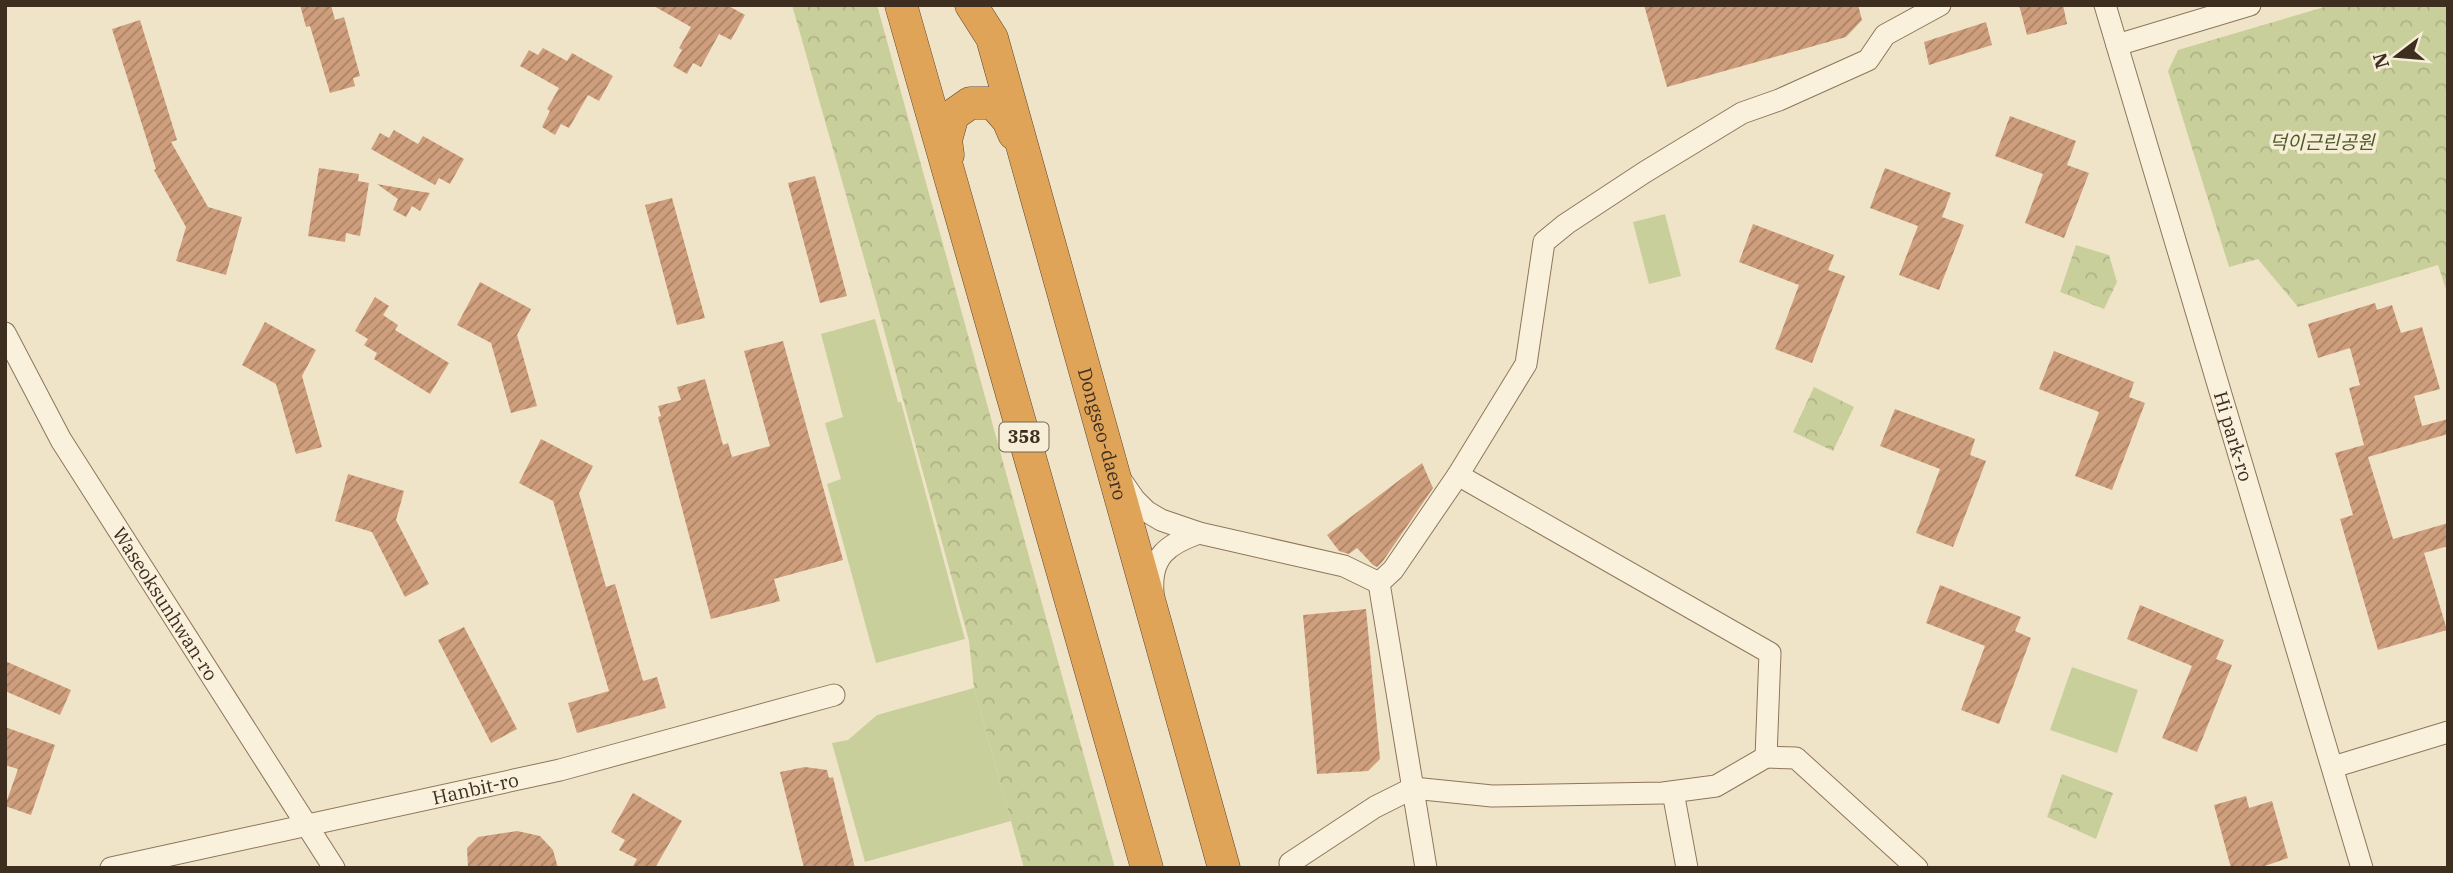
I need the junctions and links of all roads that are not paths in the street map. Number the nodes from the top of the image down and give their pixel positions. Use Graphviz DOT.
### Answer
graph roads {
  1 [pos="901,5"];
  2 [pos="971,5"];
  3 [pos="1940,5"];
  4 [pos="2105,5"];
  5 [pos="2250,5"];
  6 [pos="2117,45"];
  7 [pos="1031,174"];
  8 [pos="954,193"];
  9 [pos="5,333"];
  10 [pos="1111,461"];
  11 [pos="1458,475"];
  12 [pos="1199,533"];
  13 [pos="1379,583"];
  14 [pos="1158,630"];
  15 [pos="834,695"];
  16 [pos="2448,732"];
  17 [pos="1766,757"];
  18 [pos="2333,767"];
  19 [pos="1413,788"];
  20 [pos="1673,792"];
  21 [pos="307,825"];
  22 [pos="1223,861"];
  23 [pos="1290,863"];
  24 [pos="111,868"];
  25 [pos="334,868"];
  26 [pos="1147,868"];
  27 [pos="1426,868"];
  28 [pos="1688,868"];
  29 [pos="1917,868"];
  30 [pos="2362,868"];
  1 -- 8 [label="highway, 358"];
  2 -- 7 [label="highway, Dongseo-daero"];
  3 -- 11 [label="street"];
  4 -- 6 [label="street, Hi park-ro"];
  5 -- 6 [label="street"];
  6 -- 18 [label="street, Hi park-ro"];
  7 -- 8 [label="highway"];
  7 -- 10 [label="highway, Dongseo-daero"];
  8 -- 26 [label="highway, 358"];
  9 -- 21 [label="street, Waseoksunhwan-ro"];
  10 -- 12 [label="street"];
  10 -- 14 [label="highway, Dongseo-daero"];
  11 -- 13 [label="street"];
  11 -- 17 [label="street"];
  12 -- 13 [label="street"];
  12 -- 14 [label="street"];
  13 -- 19 [label="street"];
  14 -- 22 [label="highway, Dongseo-daero"];
  15 -- 21 [label="street, Hanbit-ro"];
  16 -- 18 [label="street"];
  17 -- 20 [label="street"];
  17 -- 29 [label="street"];
  18 -- 30 [label="street, Hi park-ro"];
  19 -- 20 [label="street"];
  19 -- 23 [label="street"];
  19 -- 27 [label="street"];
  20 -- 28 [label="street"];
  21 -- 24 [label="street, Hanbit-ro"];
  21 -- 25 [label="street, Waseoksunhwan-ro"];
}
